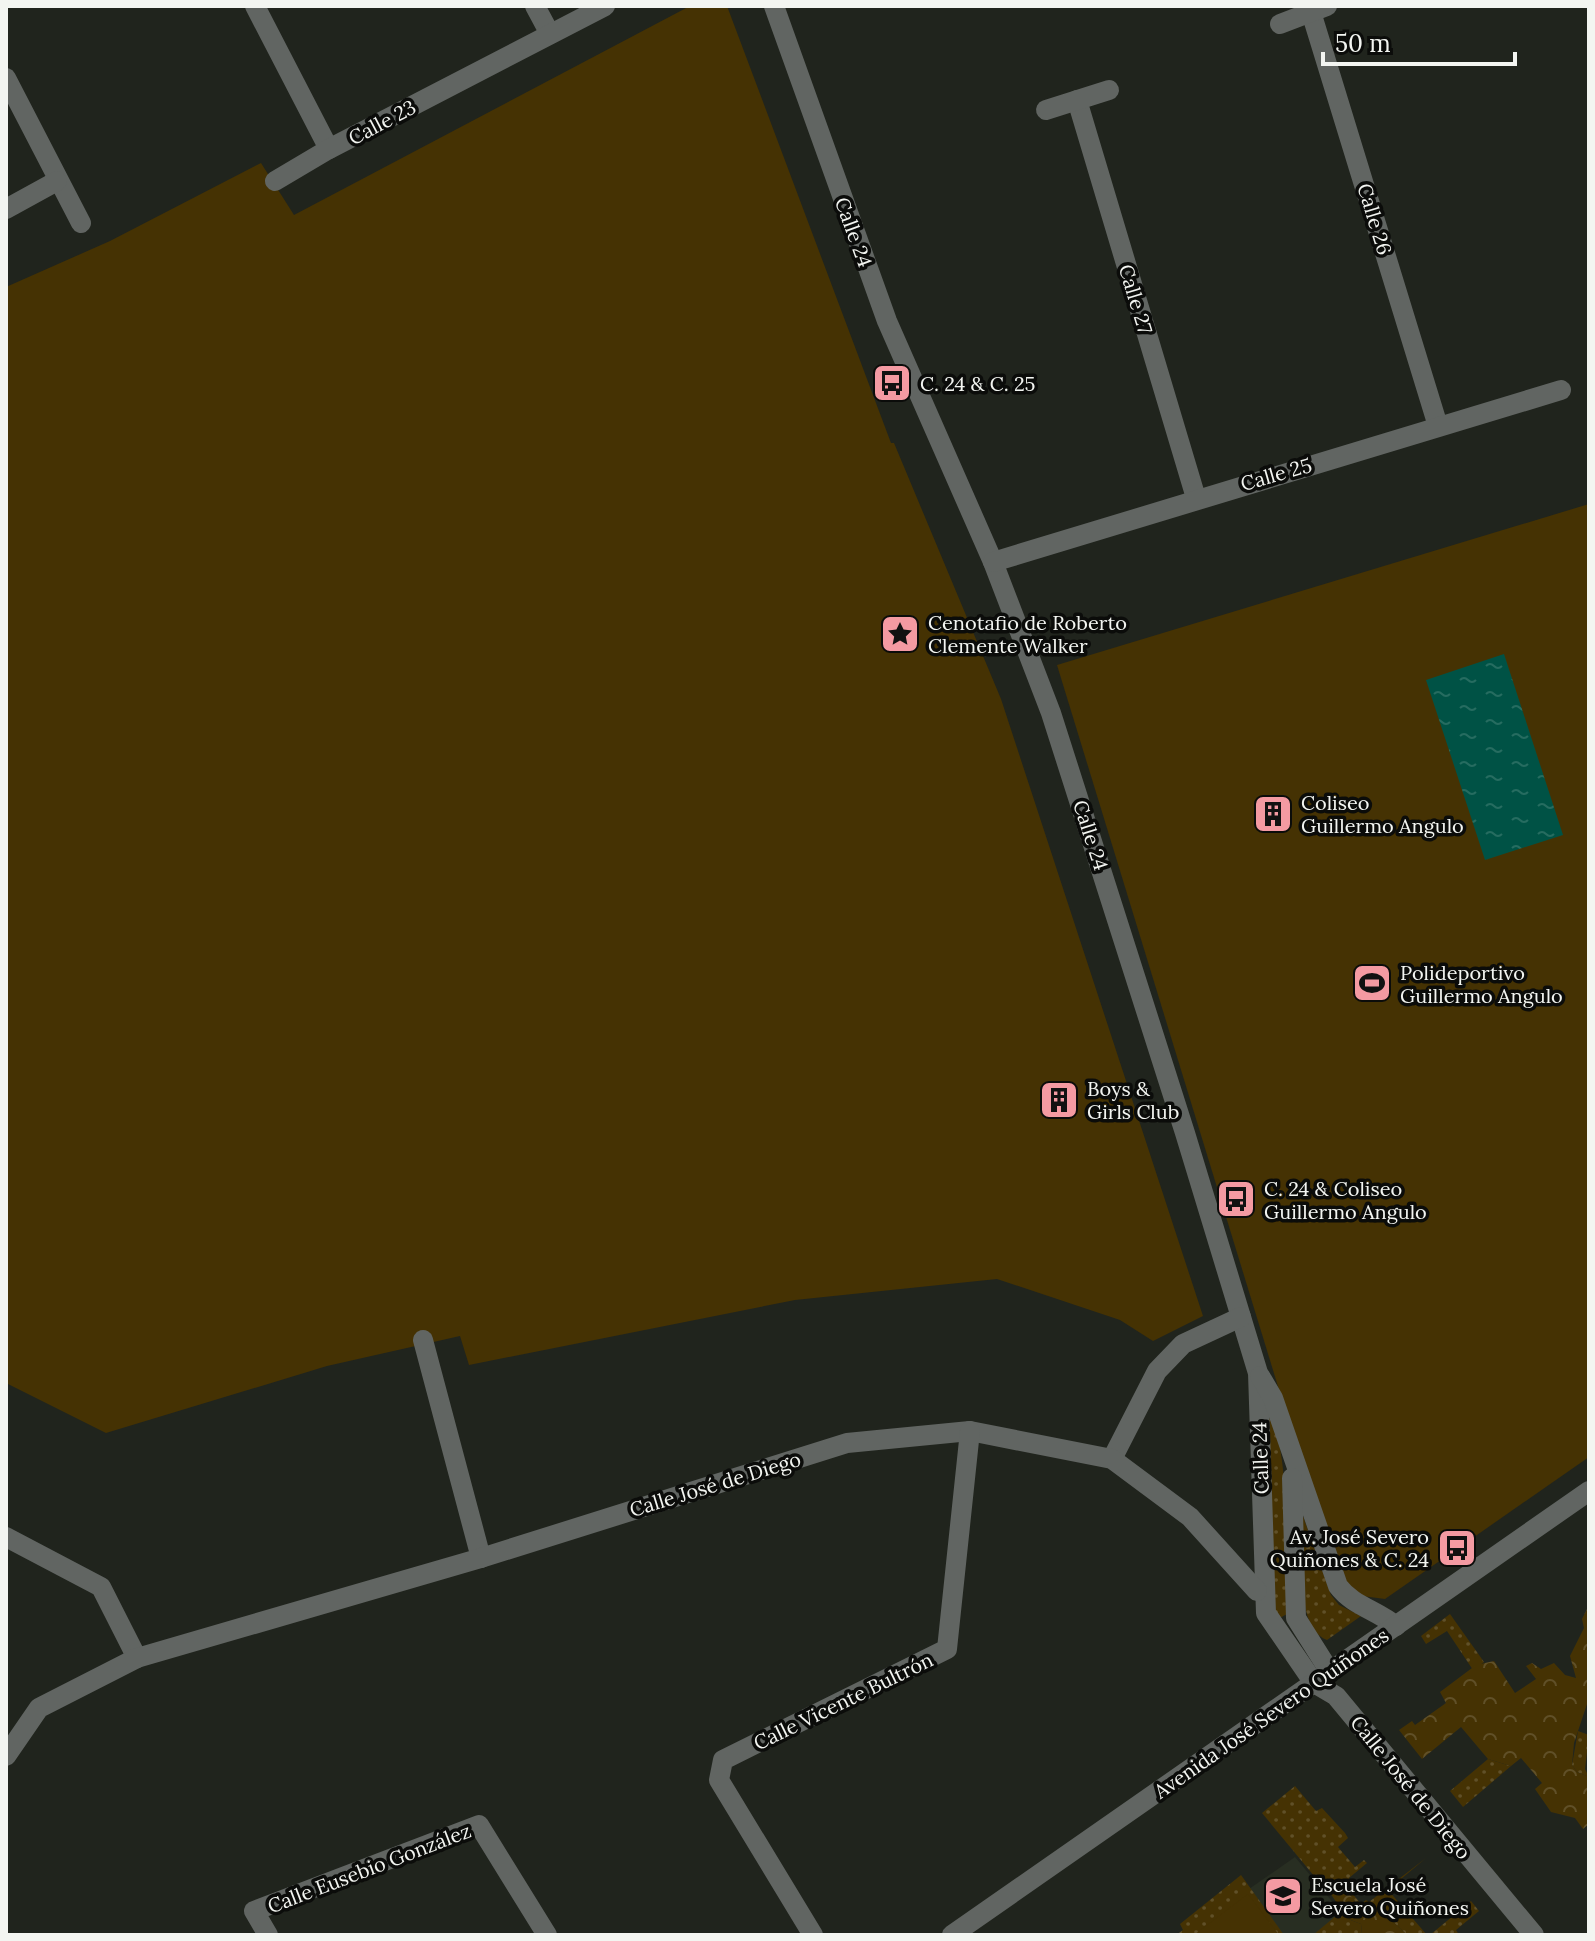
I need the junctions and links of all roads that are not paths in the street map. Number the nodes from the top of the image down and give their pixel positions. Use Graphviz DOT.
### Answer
graph roads {
  1 [pos="255,6"];
  2 [pos="535,6"];
  3 [pos="605,6"];
  4 [pos="774,6"];
  5 [pos="1319,9"];
  6 [pos="1280,24"];
  7 [pos="550,34"];
  8 [pos="6,78"];
  9 [pos="1109,90"];
  10 [pos="1077,100"];
  11 [pos="1046,110"];
  12 [pos="329,149"];
  13 [pos="57,181"];
  14 [pos="275,181"];
  15 [pos="6,209"];
  16 [pos="81,223"];
  17 [pos="1561,390"];
  18 [pos="1438,426"];
  19 [pos="1196,498"];
  20 [pos="993,562"];
  21 [pos="1241,1317"];
  22 [pos="423,1340"];
  23 [pos="1258,1373"];
  24 [pos="970,1431"];
  25 [pos="1112,1459"];
  26 [pos="1293,1463"];
  27 [pos="1589,1491"];
  28 [pos="6,1537"];
  29 [pos="481,1558"];
  30 [pos="1257,1591"];
  31 [pos="1396,1626"];
  32 [pos="137,1658"];
  33 [pos="1322,1677"];
  34 [pos="6,1756"];
  35 [pos="268,1935"];
  36 [pos="547,1935"];
  37 [pos="813,1935"];
  38 [pos="952,1935"];
  39 [pos="1534,1935"];
  1 -- 12 [label="street, Calle 23"];
  2 -- 7 [label="street"];
  3 -- 7 [label="street, Calle 23"];
  4 -- 20 [label="street, Calle 24"];
  5 -- 6 [label="street"];
  5 -- 18 [label="street, Calle 26"];
  7 -- 12 [label="street, Calle 23"];
  8 -- 13 [label="street"];
  9 -- 10 [label="street"];
  10 -- 11 [label="street"];
  10 -- 19 [label="street, Calle 27"];
  12 -- 14 [label="street"];
  13 -- 15 [label="street"];
  13 -- 16 [label="street"];
  17 -- 18 [label="street, Calle 25"];
  18 -- 19 [label="street, Calle 25"];
  19 -- 20 [label="street, Calle 25"];
  20 -- 21 [label="street, Calle 24"];
  21 -- 23 [label="street, Calle 24"];
  21 -- 25 [label="street"];
  22 -- 29 [label="street"];
  23 -- 26 [label="street"];
  23 -- 33 [label="street, Calle 24"];
  24 -- 25 [label="street, Calle José de Diego"];
  24 -- 29 [label="street, Calle José de Diego"];
  24 -- 37 [label="street, Calle Vicente Bultrón"];
  25 -- 30 [label="street, Calle José de Diego"];
  26 -- 31 [label="street"];
  26 -- 33 [label="street"];
  27 -- 31 [label="street, Avenida José Severo Quiñones"];
  28 -- 32 [label="street"];
  29 -- 32 [label="street, Calle José de Diego"];
  31 -- 33 [label="street, Avenida José Severo Quiñones"];
  32 -- 34 [label="street, Calle José de Diego"];
  33 -- 38 [label="street, Avenida José Severo Quiñones"];
  33 -- 39 [label="street, Calle José de Diego"];
  35 -- 36 [label="street, Calle Eusebio González"];
}
